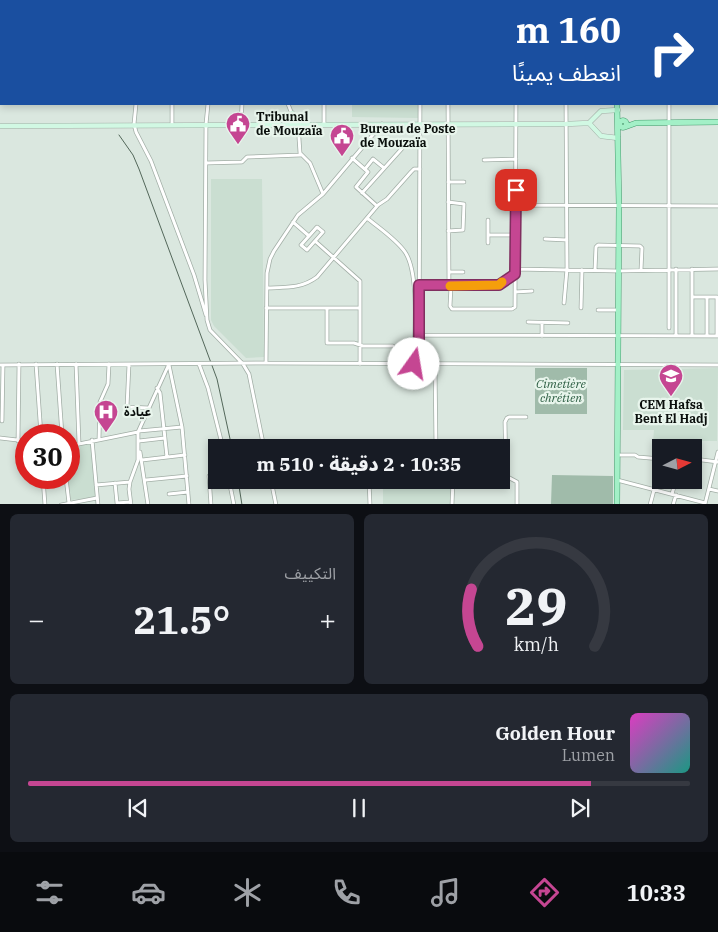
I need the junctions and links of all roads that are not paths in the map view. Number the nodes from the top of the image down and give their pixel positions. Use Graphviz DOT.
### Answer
graph roads {
  1 [pos="136,105"];
  2 [pos="172,105"];
  3 [pos="208,105"];
  4 [pos="242,105"];
  5 [pos="288,105"];
  6 [pos="324,105"];
  7 [pos="420,105"];
  8 [pos="448,105"];
  9 [pos="516,105"];
  10 [pos="566,105"];
  11 [pos="617,105"];
  12 [pos="669,105"];
  13 [pos="618,110"];
  14 [pos="292,114"];
  15 [pos="669,122"];
  16 [pos="718,122"];
  17 [pos="589,123"];
  18 [pos="134,124"];
  19 [pos="172,124"];
  20 [pos="206,124"];
  21 [pos="241,124"];
  22 [pos="286,124"];
  23 [pos="297,124"];
  24 [pos="324,124"];
  25 [pos="382,124"];
  26 [pos="420,124"];
  27 [pos="448,124"];
  28 [pos="516,124"];
  29 [pos="566,124"];
  30 [pos="624,124"];
  31 [pos="0,126"];
  32 [pos="618,138"];
  33 [pos="420,145"];
  34 [pos="301,155"];
  35 [pos="352,158"];
  36 [pos="516,158"];
  37 [pos="484,160"];
  38 [pos="206,163"];
  39 [pos="384,168"];
  40 [pos="365,169"];
  41 [pos="420,169"];
  42 [pos="448,182"];
  43 [pos="464,182"];
  44 [pos="362,192"];
  45 [pos="323,194"];
  46 [pos="448,202"];
  47 [pos="516,205"];
  48 [pos="377,206"];
  49 [pos="567,206"];
  50 [pos="619,206"];
  51 [pos="670,206"];
  52 [pos="718,206"];
  53 [pos="366,218"];
  54 [pos="488,220"];
  55 [pos="293,222"];
  56 [pos="448,231"];
  57 [pos="488,235"];
  58 [pos="515,235"];
  59 [pos="309,236"];
  60 [pos="545,239"];
  61 [pos="567,240"];
  62 [pos="315,241"];
  63 [pos="488,244"];
  64 [pos="618,246"];
  65 [pos="333,257"];
  66 [pos="515,269"];
  67 [pos="567,269"];
  68 [pos="670,269"];
  69 [pos="676,269"];
  70 [pos="718,269"];
  71 [pos="582,270"];
  72 [pos="595,270"];
  73 [pos="641,270"];
  74 [pos="692,270"];
  75 [pos="618,271"];
  76 [pos="448,272"];
  77 [pos="463,272"];
  78 [pos="515,274"];
  79 [pos="419,285"];
  80 [pos="450,286"];
  81 [pos="267,288"];
  82 [pos="532,291"];
  83 [pos="515,292"];
  84 [pos="692,297"];
  85 [pos="707,297"];
  86 [pos="564,302"];
  87 [pos="266,308"];
  88 [pos="327,308"];
  89 [pos="360,308"];
  90 [pos="581,308"];
  91 [pos="598,310"];
  92 [pos="618,310"];
  93 [pos="208,320"];
  94 [pos="528,322"];
  95 [pos="542,323"];
  96 [pos="568,323"];
  97 [pos="669,328"];
  98 [pos="419,336"];
  99 [pos="542,336"];
  100 [pos="618,336"];
  101 [pos="676,336"];
  102 [pos="692,336"];
  103 [pos="707,336"];
  104 [pos="718,336"];
  105 [pos="359,346"];
  106 [pos="393,346"];
  107 [pos="266,363"];
  108 [pos="2,364"];
  109 [pos="19,364"];
  110 [pos="36,364"];
  111 [pos="57,364"];
  112 [pos="76,364"];
  113 [pos="109,364"];
  114 [pos="129,364"];
  115 [pos="169,364"];
  116 [pos="199,364"];
  117 [pos="243,364"];
  118 [pos="360,364"];
  119 [pos="414,364"];
  120 [pos="419,364"];
  121 [pos="435,364"];
  122 [pos="618,365"];
  123 [pos="718,365"];
  124 [pos="157,388"];
  125 [pos="148,408"];
  126 [pos="526,418"];
  127 [pos="2,421"];
  128 [pos="18,424"];
  129 [pos="40,424"];
  130 [pos="61,424"];
  131 [pos="78,424"];
  132 [pos="182,427"];
  133 [pos="164,428"];
  134 [pos="139,432"];
  135 [pos="0,438"];
  136 [pos="165,438"];
  137 [pos="100,439"];
  138 [pos="222,439"];
  139 [pos="262,439"];
  140 [pos="436,439"];
  141 [pos="15,440"];
  142 [pos="92,440"];
  143 [pos="139,441"];
  144 [pos="80,443"];
  145 [pos="139,449"];
  146 [pos="718,452"];
  147 [pos="185,455"];
  148 [pos="617,455"];
  149 [pos="166,457"];
  150 [pos="652,458"];
  151 [pos="142,460"];
  152 [pos="702,460"];
  153 [pos="717,462"];
  154 [pos="187,476"];
  155 [pos="146,480"];
  156 [pos="617,480"];
  157 [pos="130,482"];
  158 [pos="115,483"];
  159 [pos="96,485"];
  160 [pos="44,489"];
  161 [pos="67,489"];
  162 [pos="210,489"];
  163 [pos="231,489"];
  164 [pos="273,489"];
  165 [pos="369,489"];
  166 [pos="453,489"];
  167 [pos="675,489"];
  168 [pos="709,489"];
  169 [pos="654,490"];
  170 [pos="188,492"];
  171 [pos="718,492"];
  172 [pos="169,494"];
  173 [pos="674,494"];
  174 [pos="97,498"];
  175 [pos="69,503"];
  176 [pos="80,503"];
  177 [pos="130,503"];
  178 [pos="45,504"];
  179 [pos="62,504"];
  180 [pos="98,504"];
  181 [pos="148,504"];
  182 [pos="189,504"];
  183 [pos="212,504"];
  184 [pos="234,504"];
  185 [pos="276,504"];
  186 [pos="370,504"];
  187 [pos="452,504"];
  188 [pos="517,504"];
  189 [pos="617,504"];
  190 [pos="650,504"];
  191 [pos="673,504"];
  192 [pos="705,504"];
  1 -- 18 [label="street"];
  2 -- 19 [label="street"];
  3 -- 20 [label="street"];
  4 -- 21 [label="street"];
  5 -- 14 [label="street"];
  6 -- 24 [label="street"];
  7 -- 26 [label="street"];
  8 -- 27 [label="street"];
  9 -- 28 [label="street"];
  10 -- 29 [label="street"];
  11 -- 13 [label="main road"];
  12 -- 15 [label="street"];
  13 -- 17 [label="main road"];
  13 -- 30 [label="main road"];
  13 -- 30 [label="main road"];
  14 -- 22 [label="main road"];
  14 -- 23 [label="street"];
  15 -- 16 [label="main road"];
  15 -- 30 [label="main road"];
  15 -- 51 [label="street"];
  17 -- 29 [label="main road"];
  17 -- 32 [label="main road"];
  18 -- 19 [label="main road"];
  18 -- 31 [label="main road"];
  18 -- 93 [label="street"];
  19 -- 20 [label="main road"];
  20 -- 21 [label="main road"];
  20 -- 38 [label="street"];
  21 -- 22 [label="main road"];
  22 -- 23 [label="main road"];
  23 -- 24 [label="main road"];
  23 -- 34 [label="street"];
  24 -- 25 [label="main road"];
  25 -- 26 [label="main road"];
  25 -- 35 [label="street"];
  26 -- 27 [label="main road"];
  26 -- 33 [label="street"];
  27 -- 28 [label="main road"];
  27 -- 42 [label="street"];
  28 -- 29 [label="main road"];
  28 -- 36 [label="street"];
  29 -- 49 [label="street"];
  30 -- 32 [label="main road"];
  30 -- 32 [label="main road"];
  32 -- 50 [label="main road"];
  33 -- 39 [label="street"];
  33 -- 41 [label="street"];
  34 -- 38 [label="street"];
  34 -- 45 [label="street"];
  35 -- 40 [label="street"];
  35 -- 45 [label="street"];
  36 -- 37 [label="street"];
  36 -- 47 [label="street"];
  38 -- 93 [label="street"];
  39 -- 40 [label="street"];
  39 -- 44 [label="street"];
  40 -- 44 [label="street"];
  41 -- 48 [label="street"];
  41 -- 79 [label="street"];
  42 -- 43 [label="street"];
  42 -- 46 [label="street"];
  44 -- 48 [label="street"];
  45 -- 55 [label="street"];
  46 -- 56 [label="street"];
  46 -- 56 [label="street"];
  47 -- 49 [label="street"];
  47 -- 58 [label="street"];
  48 -- 53 [label="street"];
  49 -- 50 [label="street"];
  49 -- 61 [label="street"];
  50 -- 51 [label="street"];
  50 -- 64 [label="main road"];
  51 -- 52 [label="street"];
  51 -- 68 [label="street"];
  53 -- 65 [label="street"];
  53 -- 119 [label="street"];
  54 -- 57 [label="street"];
  55 -- 59 [label="street"];
  55 -- 81 [label="street"];
  56 -- 76 [label="street"];
  57 -- 58 [label="street"];
  57 -- 63 [label="street"];
  58 -- 66 [label="street"];
  59 -- 62 [label="street"];
  59 -- 62 [label="street"];
  60 -- 61 [label="street"];
  61 -- 67 [label="street"];
  62 -- 65 [label="street"];
  64 -- 72 [label="street"];
  64 -- 73 [label="street"];
  64 -- 75 [label="main road"];
  65 -- 81 [label="street"];
  65 -- 89 [label="street"];
  66 -- 67 [label="street"];
  66 -- 78 [label="street"];
  67 -- 71 [label="street"];
  67 -- 86 [label="street"];
  68 -- 69 [label="street"];
  68 -- 73 [label="street"];
  68 -- 97 [label="street"];
  69 -- 74 [label="street"];
  69 -- 101 [label="street"];
  70 -- 74 [label="street"];
  71 -- 72 [label="street"];
  71 -- 90 [label="street"];
  72 -- 75 [label="street"];
  73 -- 75 [label="street"];
  74 -- 84 [label="street"];
  75 -- 92 [label="main road"];
  76 -- 77 [label="street"];
  76 -- 80 [label="street"];
  78 -- 80 [label="street"];
  78 -- 83 [label="street"];
  79 -- 80 [label="street"];
  79 -- 98 [label="street"];
  80 -- 83 [label="street"];
  81 -- 87 [label="street"];
  82 -- 83 [label="street"];
  84 -- 85 [label="street"];
  84 -- 102 [label="street"];
  85 -- 103 [label="street"];
  85 -- 104 [label="street"];
  87 -- 88 [label="street"];
  87 -- 107 [label="street"];
  88 -- 89 [label="street"];
  88 -- 105 [label="street"];
  89 -- 105 [label="street"];
  91 -- 92 [label="street"];
  92 -- 100 [label="main road"];
  93 -- 117 [label="street"];
  94 -- 95 [label="street"];
  95 -- 96 [label="street"];
  95 -- 99 [label="street"];
  98 -- 99 [label="street"];
  98 -- 120 [label="street"];
  99 -- 100 [label="street"];
  100 -- 101 [label="street"];
  100 -- 122 [label="main road"];
  101 -- 102 [label="street"];
  102 -- 103 [label="street"];
  103 -- 104 [label="street"];
  105 -- 106 [label="street"];
  105 -- 118 [label="street"];
  107 -- 117 [label="street"];
  107 -- 118 [label="street"];
  108 -- 109 [label="street"];
  108 -- 127 [label="street"];
  109 -- 110 [label="street"];
  109 -- 128 [label="street"];
  110 -- 111 [label="street"];
  110 -- 129 [label="street"];
  111 -- 112 [label="street"];
  111 -- 130 [label="street"];
  112 -- 113 [label="street"];
  112 -- 131 [label="street"];
  113 -- 114 [label="street"];
  113 -- 137 [label="street"];
  114 -- 115 [label="street"];
  114 -- 125 [label="street"];
  115 -- 116 [label="street"];
  115 -- 124 [label="street"];
  115 -- 132 [label="street"];
  116 -- 117 [label="street"];
  116 -- 138 [label="street"];
  117 -- 139 [label="street"];
  118 -- 119 [label="street"];
  119 -- 120 [label="street"];
  120 -- 121 [label="street"];
  121 -- 122 [label="street"];
  121 -- 140 [label="street"];
  122 -- 123 [label="street"];
  122 -- 148 [label="main road"];
  124 -- 125 [label="street"];
  124 -- 133 [label="street"];
  125 -- 134 [label="street"];
  126 -- 188 [label="street"];
  132 -- 133 [label="street"];
  132 -- 147 [label="street"];
  133 -- 134 [label="street"];
  133 -- 136 [label="street"];
  134 -- 137 [label="street"];
  134 -- 143 [label="street"];
  135 -- 141 [label="street"];
  136 -- 143 [label="street"];
  136 -- 149 [label="street"];
  137 -- 142 [label="street"];
  142 -- 144 [label="street"];
  142 -- 159 [label="street"];
  143 -- 145 [label="street"];
  145 -- 151 [label="street"];
  145 -- 157 [label="street"];
  146 -- 153 [label="street"];
  147 -- 149 [label="street"];
  147 -- 154 [label="street"];
  148 -- 150 [label="street"];
  148 -- 156 [label="main road"];
  149 -- 151 [label="street"];
  151 -- 155 [label="street"];
  152 -- 153 [label="street"];
  153 -- 168 [label="street"];
  154 -- 155 [label="street"];
  154 -- 170 [label="street"];
  155 -- 181 [label="street"];
  156 -- 169 [label="street"];
  156 -- 189 [label="main road"];
  157 -- 158 [label="street"];
  157 -- 177 [label="street"];
  158 -- 159 [label="street"];
  158 -- 177 [label="street"];
  159 -- 174 [label="street"];
  160 -- 178 [label="street"];
  161 -- 175 [label="street"];
  162 -- 183 [label="street"];
  163 -- 184 [label="street"];
  164 -- 185 [label="street"];
  165 -- 186 [label="street"];
  166 -- 187 [label="street"];
  167 -- 173 [label="street"];
  168 -- 171 [label="street"];
  168 -- 192 [label="street"];
  169 -- 173 [label="street"];
  169 -- 190 [label="street"];
  170 -- 172 [label="street"];
  170 -- 182 [label="street"];
  173 -- 191 [label="street"];
  173 -- 192 [label="street"];
  174 -- 176 [label="street"];
  174 -- 180 [label="street"];
  175 -- 176 [label="street"];
  175 -- 179 [label="street"];
}
